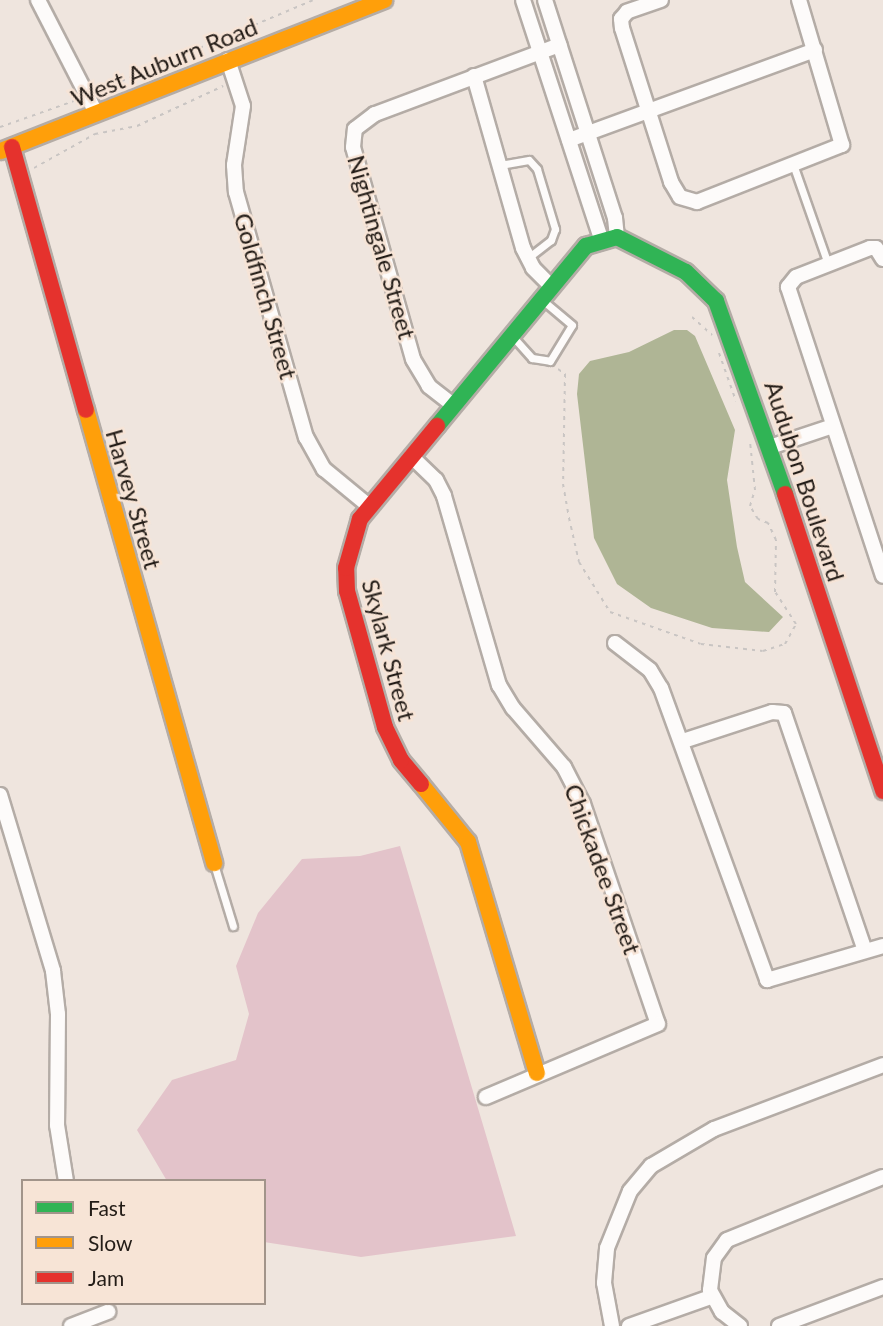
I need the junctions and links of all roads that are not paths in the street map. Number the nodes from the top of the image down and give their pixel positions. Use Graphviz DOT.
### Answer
graph roads {
  1 [pos="38,0"];
  2 [pos="384,0"];
  3 [pos="523,0"];
  4 [pos="545,0"];
  5 [pos="661,0"];
  6 [pos="799,0"];
  7 [pos="560,44"];
  8 [pos="815,50"];
  9 [pos="540,52"];
  10 [pos="228,60"];
  11 [pos="474,76"];
  12 [pos="96,113"];
  13 [pos="650,114"];
  14 [pos="589,134"];
  15 [pos="569,140"];
  16 [pos="6,149"];
  17 [pos="499,165"];
  18 [pos="794,166"];
  19 [pos="609,237"];
  20 [pos="528,259"];
  21 [pos="883,259"];
  22 [pos="828,264"];
  23 [pos="547,293"];
  24 [pos="511,335"];
  25 [pos="453,405"];
  26 [pos="832,426"];
  27 [pos="770,447"];
  28 [pos="411,456"];
  29 [pos="370,507"];
  30 [pos="883,576"];
  31 [pos="615,643"];
  32 [pos="683,741"];
  33 [pos="883,791"];
  34 [pos="0,795"];
  35 [pos="214,863"];
  36 [pos="233,926"];
  37 [pos="883,946"];
  38 [pos="865,951"];
  39 [pos="883,1065"];
  40 [pos="537,1073"];
  41 [pos="486,1097"];
  42 [pos="883,1177"];
  43 [pos="66,1179"];
  44 [pos="883,1287"];
  45 [pos="711,1297"];
  46 [pos="109,1314"];
  47 [pos="71,1326"];
  48 [pos="612,1326"];
  49 [pos="629,1326"];
  50 [pos="740,1326"];
  51 [pos="779,1326"];
  1 -- 12 [label="street"];
  2 -- 10 [label="street, West Auburn Road"];
  3 -- 9 [label="street"];
  4 -- 7 [label="street"];
  5 -- 13 [label="street"];
  6 -- 8 [label="street"];
  7 -- 9 [label="street, Nightingale Street"];
  7 -- 14 [label="street"];
  8 -- 13 [label="street"];
  8 -- 18 [label="street"];
  9 -- 11 [label="street, Nightingale Street"];
  9 -- 15 [label="street"];
  10 -- 12 [label="street, West Auburn Road"];
  10 -- 29 [label="street, Goldfinch Street"];
  11 -- 17 [label="street"];
  11 -- 25 [label="street, Nightingale Street"];
  12 -- 16 [label="street, West Auburn Road"];
  13 -- 14 [label="street"];
  13 -- 18 [label="street"];
  14 -- 15 [label="street"];
  14 -- 19 [label="street"];
  15 -- 19 [label="street"];
  16 -- 35 [label="street, Harvey Street"];
  17 -- 20 [label="street"];
  17 -- 20 [label="lane"];
  18 -- 22 [label="lane"];
  19 -- 23 [label="street, Skylark Street"];
  19 -- 27 [label="street, Audubon Boulevard"];
  20 -- 23 [label="street"];
  21 -- 22 [label="street"];
  22 -- 26 [label="street"];
  23 -- 24 [label="street, Skylark Street"];
  23 -- 24 [label="lane"];
  24 -- 25 [label="street, Skylark Street"];
  25 -- 28 [label="street, Skylark Street"];
  26 -- 27 [label="street"];
  26 -- 30 [label="street"];
  27 -- 33 [label="street, Audubon Boulevard"];
  28 -- 29 [label="street, Skylark Street"];
  28 -- 40 [label="street, Chickadee Street"];
  29 -- 40 [label="street, Skylark Street"];
  31 -- 32 [label="street"];
  32 -- 38 [label="street"];
  32 -- 38 [label="street"];
  34 -- 43 [label="street"];
  35 -- 36 [label="lane"];
  37 -- 38 [label="street"];
  39 -- 48 [label="street"];
  40 -- 41 [label="street"];
  42 -- 45 [label="street"];
  44 -- 51 [label="street"];
  45 -- 49 [label="street"];
  45 -- 50 [label="street"];
  46 -- 47 [label="street"];
}
